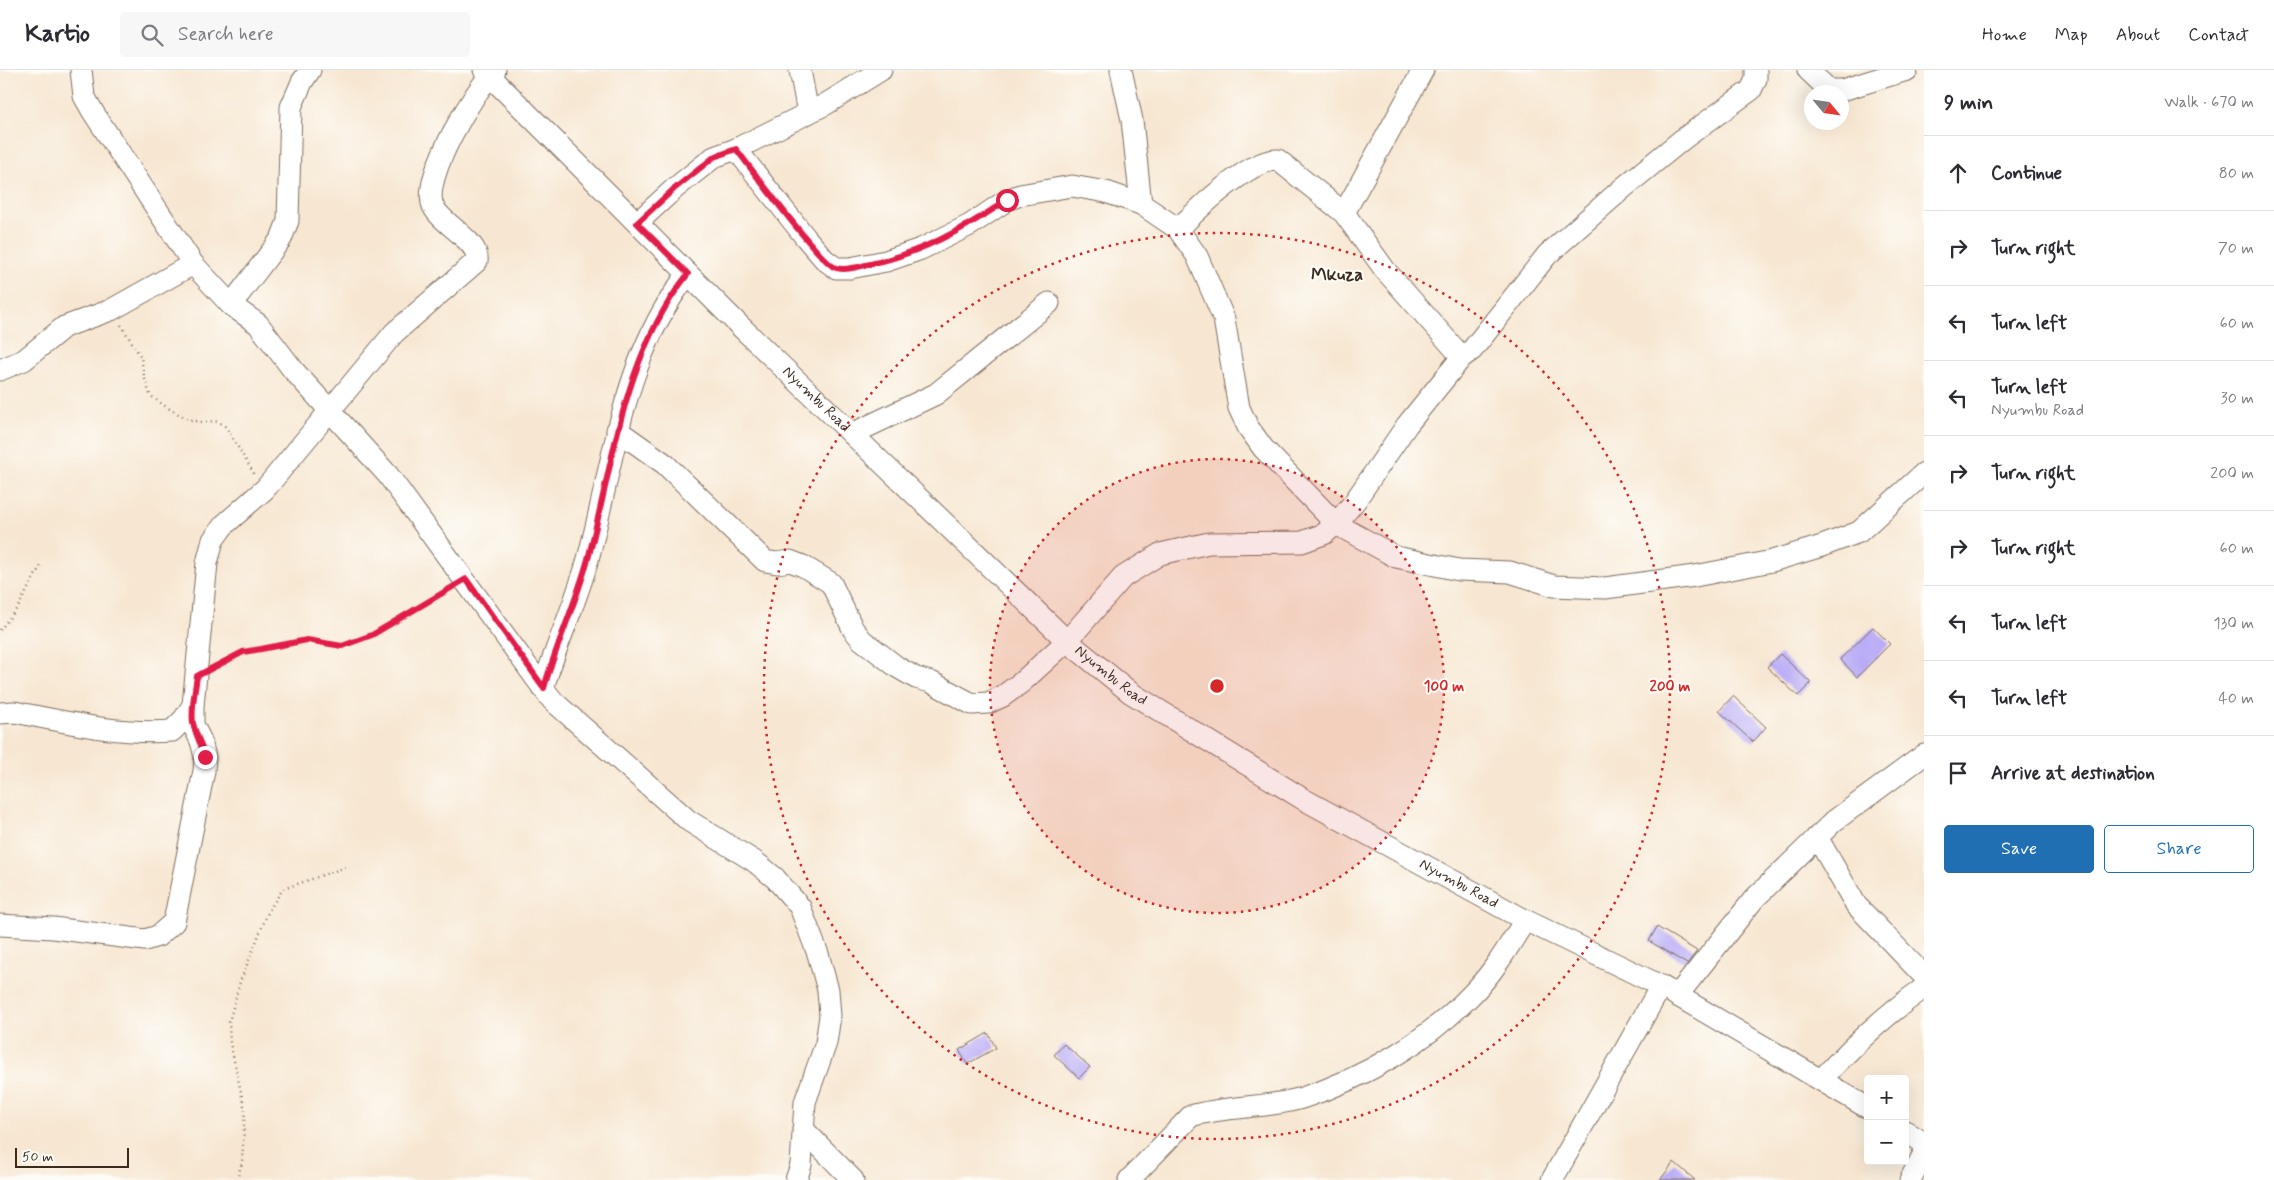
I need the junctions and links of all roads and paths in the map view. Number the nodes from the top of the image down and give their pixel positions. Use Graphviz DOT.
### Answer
graph roads {
  1 [pos="81,70"];
  2 [pos="310,70"];
  3 [pos="800,70"];
  4 [pos="881,70"];
  5 [pos="1121,70"];
  6 [pos="1423,70"];
  7 [pos="1756,70"];
  8 [pos="1808,70"];
  9 [pos="1907,70"];
  10 [pos="490,72"];
  11 [pos="808,112"];
  12 [pos="736,149"];
  13 [pos="1141,204"];
  14 [pos="1344,213"];
  15 [pos="637,223"];
  16 [pos="1178,228"];
  17 [pos="193,264"];
  18 [pos="688,274"];
  19 [pos="1048,303"];
  20 [pos="231,304"];
  21 [pos="111,310"];
  22 [pos="1462,357"];
  23 [pos="0,370"];
  24 [pos="329,411"];
  25 [pos="617,430"];
  26 [pos="852,434"];
  27 [pos="1924,474"];
  28 [pos="265,490"];
  29 [pos="1336,524"];
  30 [pos="42,563"];
  31 [pos="466,579"];
  32 [pos="0,630"];
  33 [pos="1067,641"];
  34 [pos="197,676"];
  35 [pos="544,688"];
  36 [pos="193,705"];
  37 [pos="0,713"];
  38 [pos="1924,755"];
  39 [pos="1817,837"];
  40 [pos="349,866"];
  41 [pos="1525,920"];
  42 [pos="0,925"];
  43 [pos="1924,976"];
  44 [pos="1924,988"];
  45 [pos="1669,991"];
  46 [pos="1822,1080"];
  47 [pos="1864,1106"];
  48 [pos="803,1129"];
  49 [pos="1909,1134"];
  50 [pos="1924,1143"];
  51 [pos="1924,1153"];
  52 [pos="237,1180"];
  53 [pos="796,1180"];
  54 [pos="853,1180"];
  55 [pos="1129,1180"];
  56 [pos="1552,1180"];
  57 [pos="1910,1180"];
  1 -- 17 [label="street"];
  2 -- 20 [label="street"];
  3 -- 11 [label="street"];
  4 -- 11 [label="street"];
  5 -- 13 [label="street"];
  6 -- 14 [label="street"];
  7 -- 22 [label="street"];
  8 -- 9 [label="street"];
  10 -- 15 [label="street, Nyumbu Road"];
  10 -- 24 [label="street"];
  11 -- 12 [label="street"];
  12 -- 13 [label="street"];
  12 -- 15 [label="street"];
  13 -- 16 [label="street"];
  14 -- 16 [label="street"];
  14 -- 22 [label="street"];
  15 -- 18 [label="street, Nyumbu Road"];
  16 -- 29 [label="street"];
  17 -- 20 [label="street"];
  17 -- 21 [label="street"];
  18 -- 25 [label="street"];
  18 -- 26 [label="street, Nyumbu Road"];
  19 -- 26 [label="street"];
  20 -- 24 [label="street"];
  21 -- 23 [label="street"];
  21 -- 28 [label="path"];
  22 -- 29 [label="street"];
  24 -- 28 [label="street"];
  24 -- 31 [label="street"];
  25 -- 33 [label="street"];
  25 -- 35 [label="street"];
  26 -- 33 [label="street, Nyumbu Road"];
  27 -- 29 [label="street"];
  28 -- 34 [label="street"];
  29 -- 33 [label="street"];
  30 -- 32 [label="path"];
  31 -- 34 [label="path"];
  31 -- 35 [label="street"];
  33 -- 41 [label="street, Nyumbu Road"];
  34 -- 36 [label="street"];
  35 -- 48 [label="street"];
  36 -- 37 [label="street"];
  36 -- 42 [label="street"];
  38 -- 39 [label="street"];
  39 -- 43 [label="street"];
  39 -- 45 [label="street"];
  40 -- 52 [label="path"];
  41 -- 45 [label="street, Nyumbu Road"];
  41 -- 55 [label="street"];
  44 -- 46 [label="street"];
  45 -- 46 [label="street, Nyumbu Road"];
  45 -- 56 [label="street"];
  46 -- 47 [label="street, Nyumbu Road"];
  48 -- 53 [label="street"];
  48 -- 54 [label="street"];
  49 -- 50 [label="street"];
  51 -- 57 [label="street"];
}
